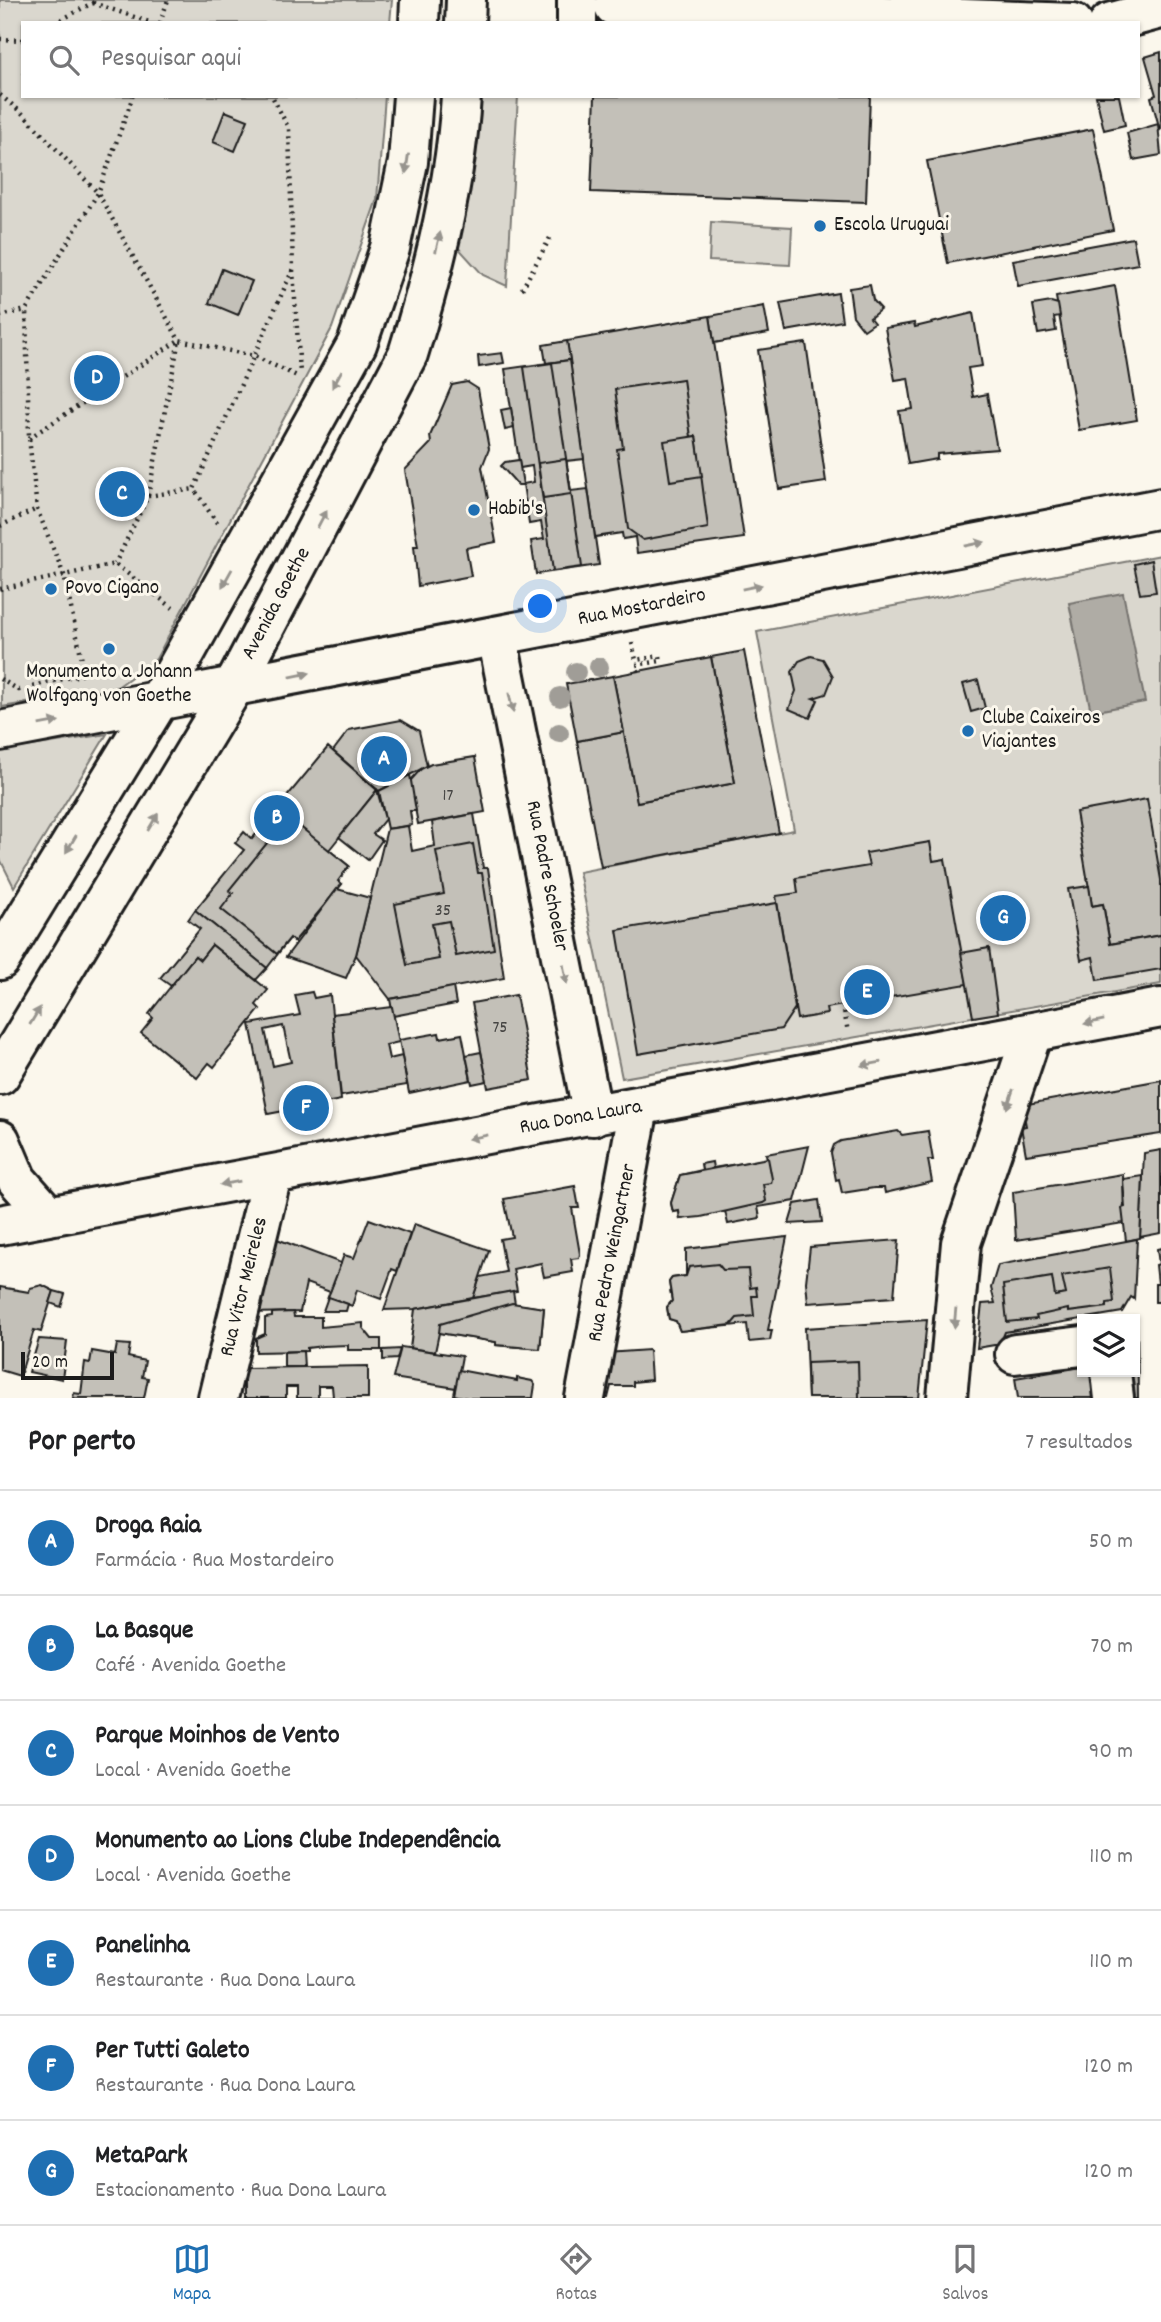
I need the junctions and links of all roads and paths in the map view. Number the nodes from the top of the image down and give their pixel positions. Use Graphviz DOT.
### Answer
graph roads {
  1 [pos="168,0"];
  2 [pos="420,0"];
  3 [pos="466,0"];
  4 [pos="577,0"];
  5 [pos="96,1"];
  6 [pos="614,6"];
  7 [pos="1161,9"];
  8 [pos="59,21"];
  9 [pos="147,21"];
  10 [pos="161,21"];
  11 [pos="419,21"];
  12 [pos="465,21"];
  13 [pos="577,21"];
  14 [pos="1019,21"];
  15 [pos="1116,21"];
  16 [pos="0,39"];
  17 [pos="21,40"];
  18 [pos="0,95"];
  19 [pos="132,98"];
  20 [pos="273,98"];
  21 [pos="413,98"];
  22 [pos="461,98"];
  23 [pos="97,193"];
  24 [pos="550,239"];
  25 [pos="293,269"];
  26 [pos="522,289"];
  27 [pos="26,310"];
  28 [pos="0,316"];
  29 [pos="179,340"];
  30 [pos="254,356"];
  31 [pos="315,385"];
  32 [pos="29,438"];
  33 [pos="194,489"];
  34 [pos="148,496"];
  35 [pos="1161,508"];
  36 [pos="37,509"];
  37 [pos="0,526"];
  38 [pos="239,555"];
  39 [pos="115,564"];
  40 [pos="64,575"];
  41 [pos="0,589"];
  42 [pos="626,611"];
  43 [pos="199,627"];
  44 [pos="497,636"];
  45 [pos="637,666"];
  46 [pos="0,679"];
  47 [pos="233,688"];
  48 [pos="158,702"];
  49 [pos="0,732"];
  50 [pos="0,960"];
  51 [pos="1161,1009"];
  52 [pos="1032,1034"];
  53 [pos="0,1075"];
  54 [pos="639,1107"];
  55 [pos="593,1115"];
  56 [pos="0,1140"];
  57 [pos="272,1175"];
  58 [pos="48,1215"];
  59 [pos="0,1225"];
  60 [pos="1077,1347"];
  61 [pos="1015,1354"];
  62 [pos="1112,1377"];
  63 [pos="218,1398"];
  64 [pos="585,1398"];
  65 [pos="947,1398"];
  66 [pos="1114,1398"];
  1 -- 10 [label="path"];
  2 -- 11 [label="main road"];
  3 -- 12 [label="main road"];
  4 -- 13 [label="main road"];
  5 -- 8 [label="path"];
  5 -- 9 [label="path"];
  6 -- 14 [label="main road"];
  7 -- 15 [label="main road"];
  16 -- 17 [label="path"];
  18 -- 23 [label="path"];
  19 -- 23 [label="path"];
  20 -- 25 [label="path"];
  21 -- 31 [label="main road, one-way"];
  47 -- 22 [label="main road, Avenida Goethe, one-way"];
  23 -- 27 [label="path"];
  23 -- 29 [label="path"];
  24 -- 26 [label="path"];
  25 -- 30 [label="path"];
  25 -- 31 [label="path"];
  27 -- 28 [label="path"];
  27 -- 32 [label="path"];
  29 -- 30 [label="path"];
  29 -- 32 [label="path"];
  29 -- 34 [label="path"];
  30 -- 31 [label="path"];
  30 -- 33 [label="path"];
  31 -- 38 [label="main road"];
  32 -- 36 [label="path"];
  33 -- 34 [label="path"];
  33 -- 38 [label="path"];
  34 -- 39 [label="path"];
  42 -- 35 [label="main road, Rua Mostardeiro, one-way"];
  36 -- 37 [label="path"];
  36 -- 40 [label="path"];
  38 -- 43 [label="main road, one-way"];
  39 -- 40 [label="path"];
  39 -- 43 [label="path"];
  40 -- 41 [label="path"];
  40 -- 46 [label="path"];
  42 -- 44 [label="main road, Rua Mostardeiro"];
  42 -- 45 [label="path"];
  43 -- 48 [label="main road"];
  47 -- 44 [label="main road, Rua Mostardeiro, one-way"];
  44 -- 55 [label="main road, Rua Padre Schoeler, one-way"];
  47 -- 48 [label="main road, Rua Mostardeiro"];
  53 -- 47 [label="main road, Avenida Goethe, one-way"];
  49 -- 48 [label="main road, Rua Mostardeiro, one-way"];
  48 -- 50 [label="main road, one-way"];
  51 -- 52 [label="main road, Rua Dona Laura, one-way"];
  52 -- 54 [label="main road, Rua Dona Laura, one-way"];
  52 -- 65 [label="main road, one-way"];
  54 -- 55 [label="main road, Rua Dona Laura"];
  54 -- 64 [label="main road, Rua Pedro Weingartner"];
  55 -- 57 [label="main road, Rua Dona Laura, one-way"];
  56 -- 58 [label="main road"];
  57 -- 58 [label="main road, Rua Dona Laura, one-way"];
  57 -- 63 [label="main road, Rua Vitor Meireles"];
  58 -- 59 [label="main road, Rua Dona Laura"];
  60 -- 61 [label="main road"];
  62 -- 66 [label="main road"];
}
